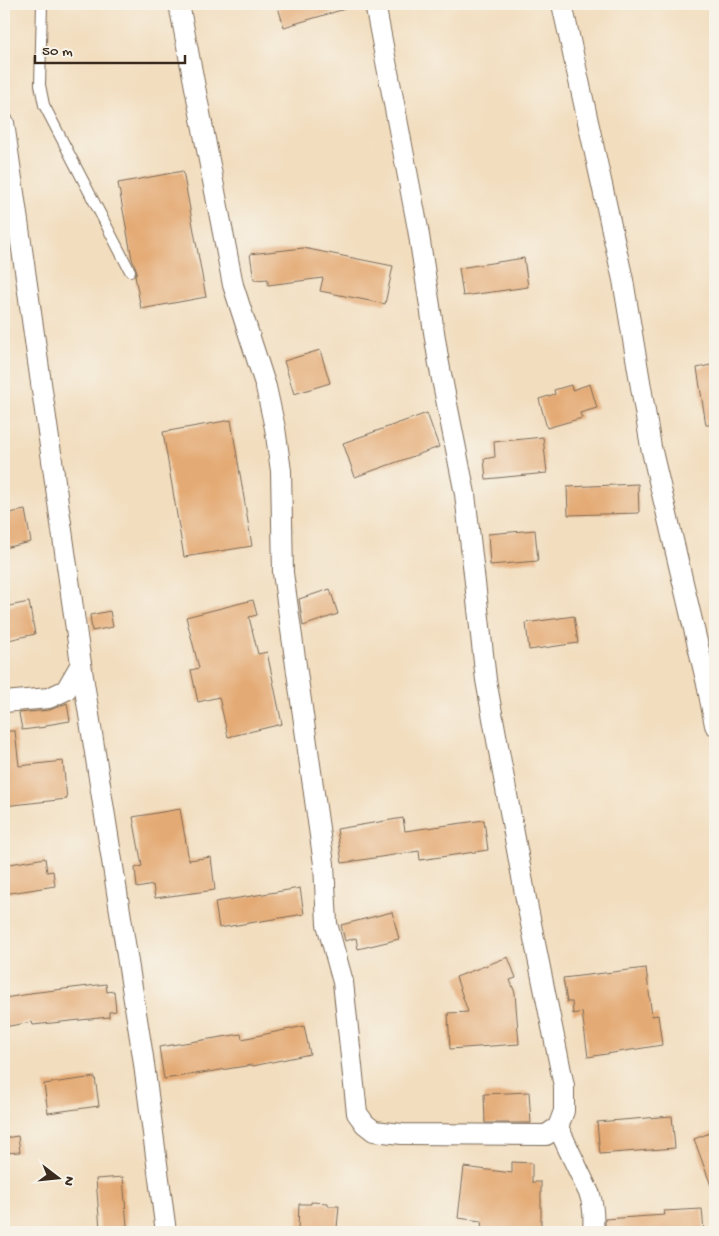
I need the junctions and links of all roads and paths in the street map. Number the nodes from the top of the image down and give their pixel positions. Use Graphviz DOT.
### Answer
graph roads {
  1 [pos="42,4"];
  2 [pos="179,4"];
  3 [pos="375,4"];
  4 [pos="562,4"];
  5 [pos="4,123"];
  6 [pos="130,272"];
  7 [pos="81,664"];
  8 [pos="4,702"];
  9 [pos="715,725"];
  10 [pos="558,1127"];
  11 [pos="166,1232"];
  12 [pos="593,1232"];
  1 -- 6 [label="lane"];
  2 -- 10 [label="street"];
  3 -- 10 [label="street"];
  4 -- 9 [label="street"];
  5 -- 7 [label="street"];
  7 -- 8 [label="street"];
  7 -- 11 [label="street"];
  10 -- 12 [label="street"];
}
